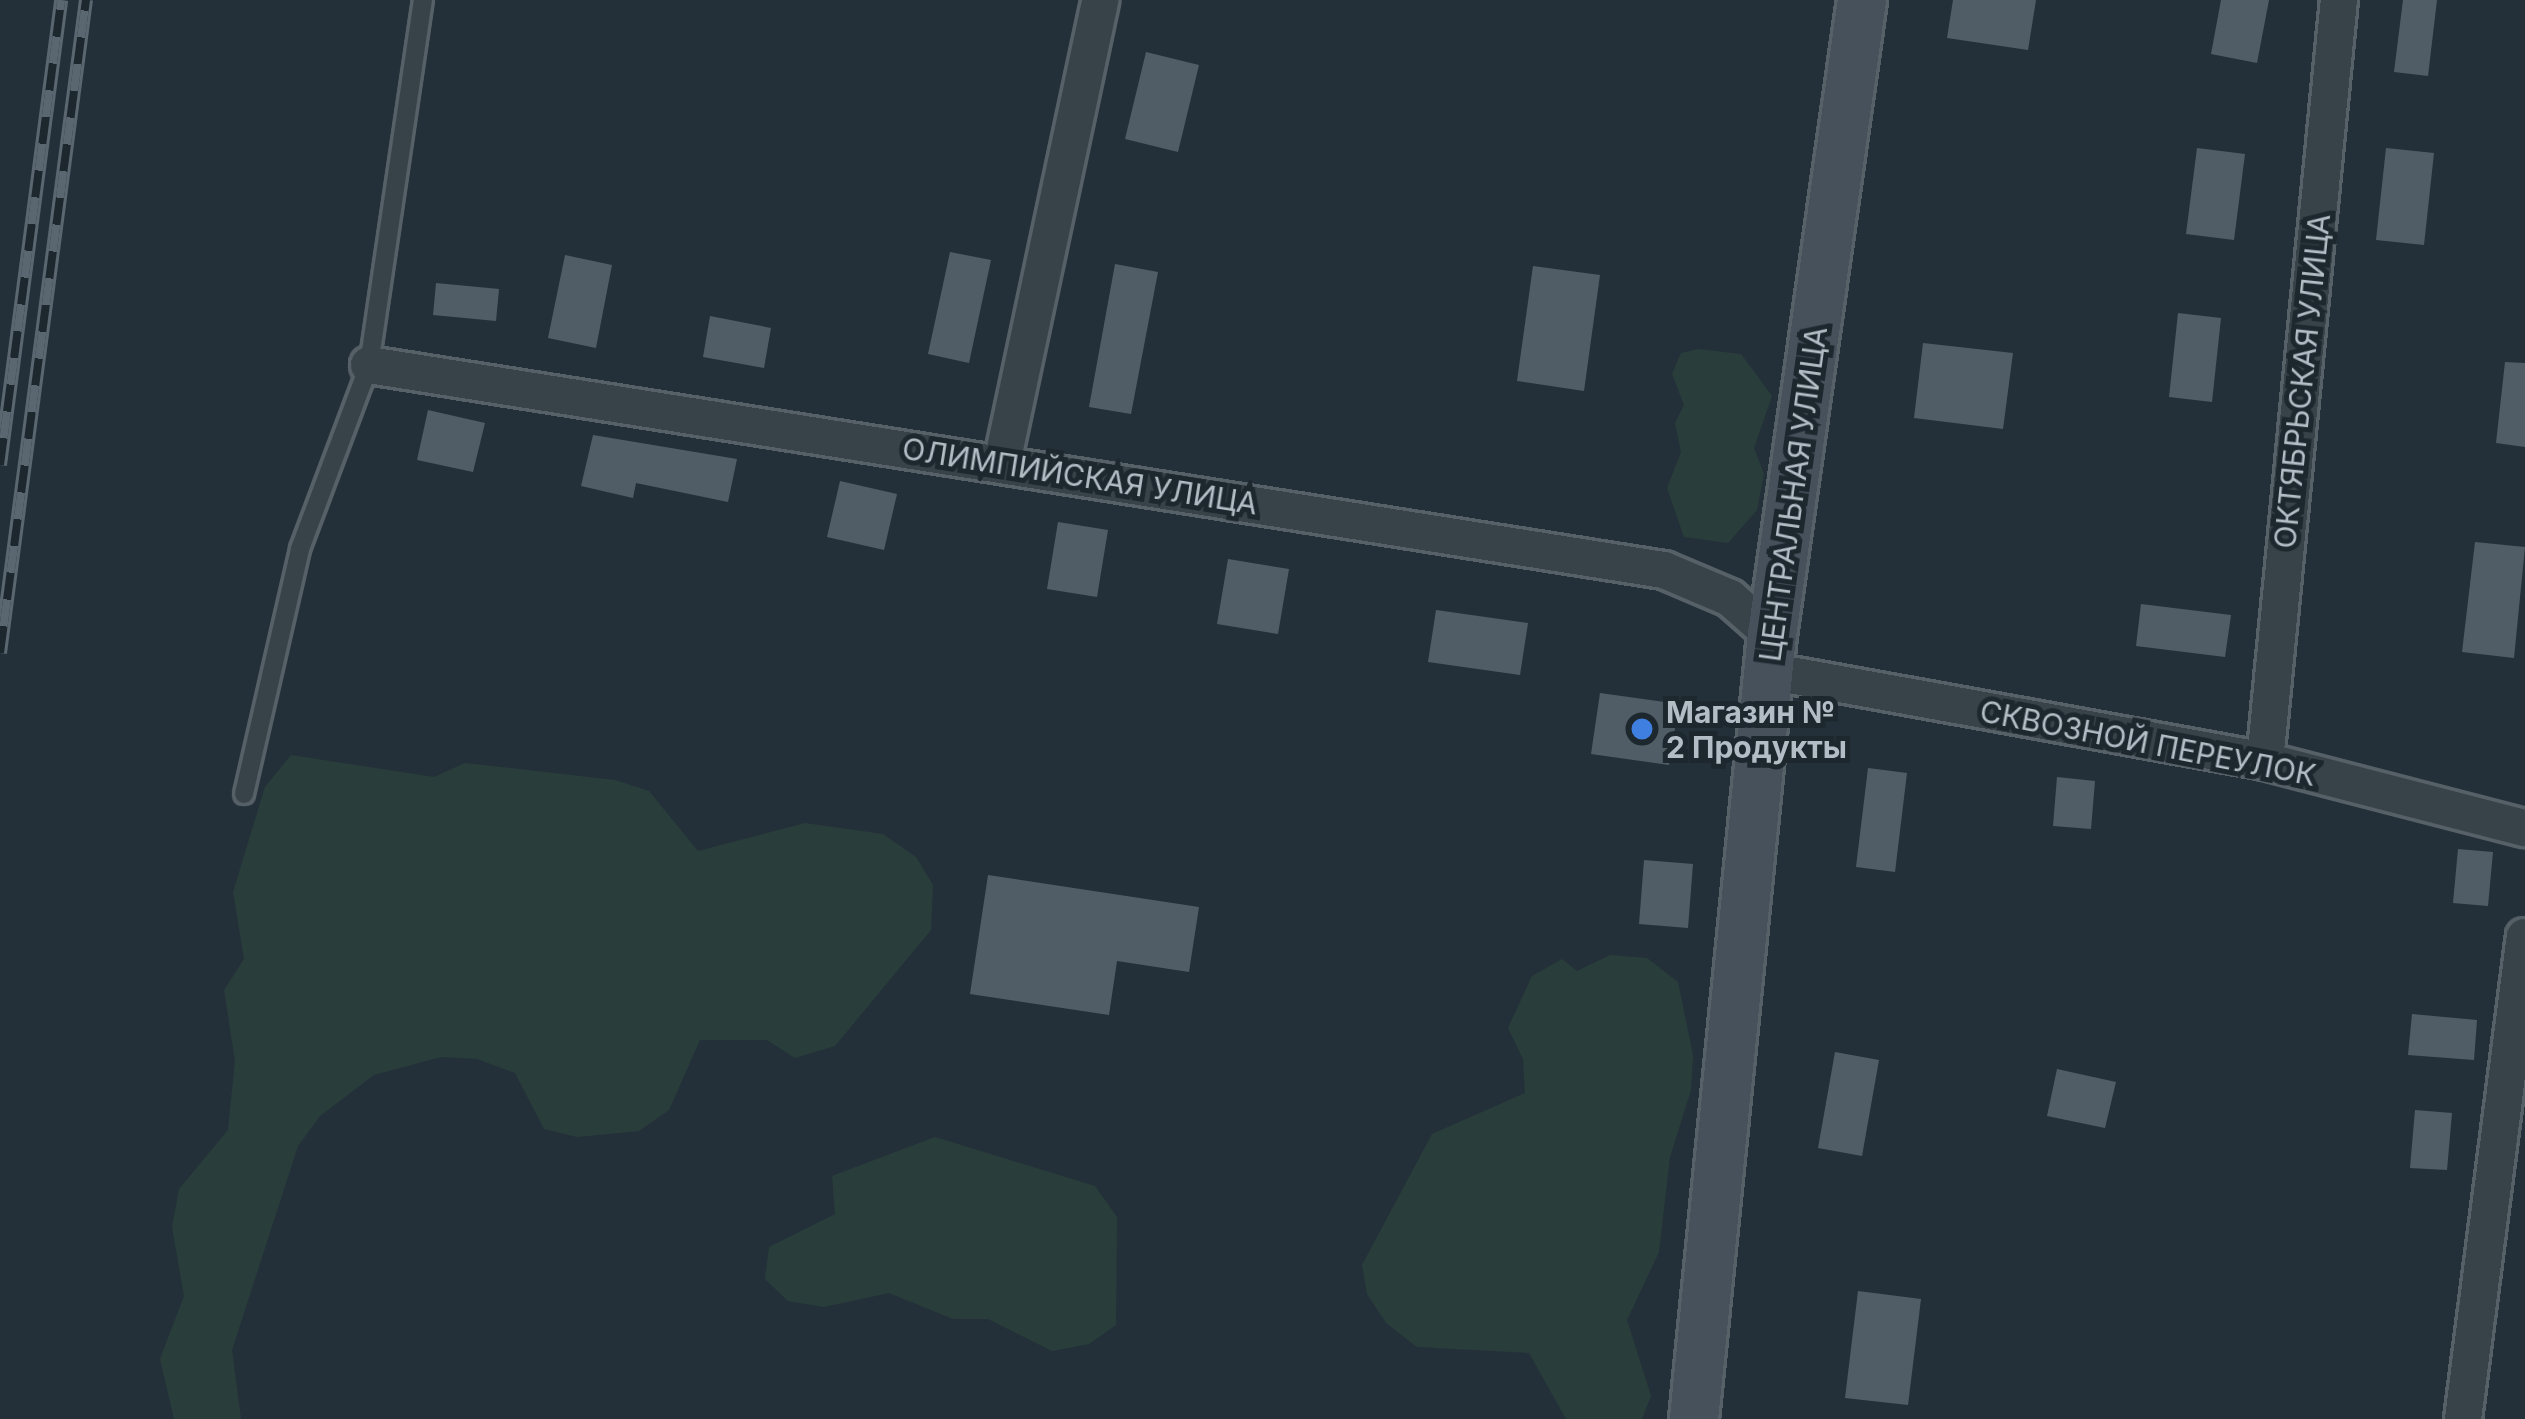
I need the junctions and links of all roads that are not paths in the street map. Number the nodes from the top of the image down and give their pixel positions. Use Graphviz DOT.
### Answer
graph roads {
  1 [pos="423,0"];
  2 [pos="1100,0"];
  3 [pos="1862,0"];
  4 [pos="2339,0"];
  5 [pos="370,365"];
  6 [pos="1002,463"];
  7 [pos="1770,653"];
  8 [pos="2265,761"];
  9 [pos="244,794"];
  10 [pos="2525,828"];
  11 [pos="2525,938"];
  12 [pos="1694,1419"];
  13 [pos="2464,1419"];
  1 -- 5 [label="lane"];
  2 -- 6 [label="street"];
  3 -- 7 [label="street, ЦЕНТРАЛЬНАЯ УЛИЦА"];
  4 -- 8 [label="street, ОКТЯБРЬСКАЯ УЛИЦА"];
  5 -- 6 [label="street, ОЛИМПИЙСКАЯ УЛИЦА"];
  5 -- 9 [label="lane"];
  6 -- 7 [label="street, ОЛИМПИЙСКАЯ УЛИЦА"];
  7 -- 8 [label="street, СКВОЗНОЙ ПЕРЕУЛОК"];
  7 -- 12 [label="street, ЦЕНТРАЛЬНАЯ УЛИЦА"];
  8 -- 10 [label="street, СКВОЗНОЙ ПЕРЕУЛОК"];
  11 -- 13 [label="street"];
}
